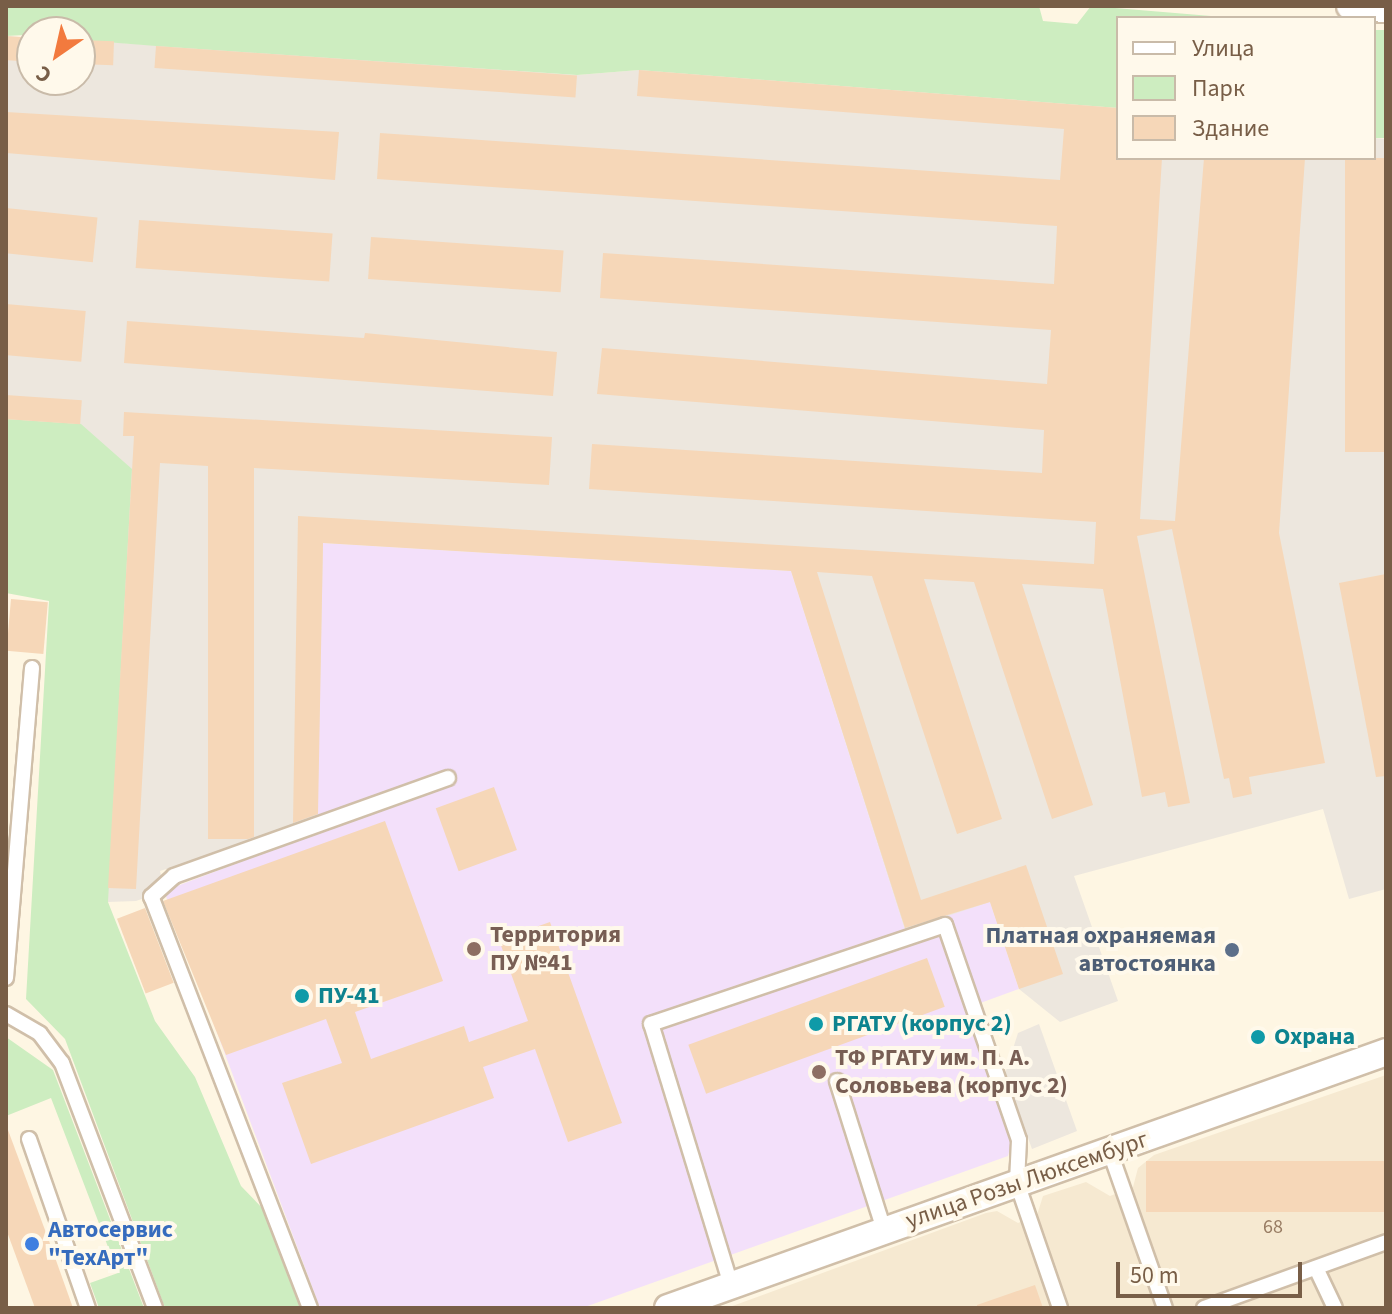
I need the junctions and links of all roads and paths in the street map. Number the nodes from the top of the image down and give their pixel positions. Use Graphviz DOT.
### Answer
graph roads {
  1 [pos="1350,6"];
  2 [pos="1386,9"];
  3 [pos="32,668"];
  4 [pos="448,778"];
  5 [pos="6,978"];
  6 [pos="6,1014"];
  7 [pos="1386,1052"];
  8 [pos="837,1081"];
  9 [pos="29,1139"];
  10 [pos="1110,1152"];
  11 [pos="1017,1183"];
  12 [pos="884,1230"];
  13 [pos="1386,1242"];
  14 [pos="1316,1268"];
  15 [pos="731,1285"];
  16 [pos="88,1308"];
  17 [pos="155,1308"];
  18 [pos="310,1308"];
  19 [pos="668,1308"];
  20 [pos="1060,1308"];
  21 [pos="1165,1308"];
  22 [pos="1204,1308"];
  23 [pos="1335,1308"];
  1 -- 2 [label="street"];
  3 -- 5 [label="lane"];
  4 -- 18 [label="lane"];
  6 -- 17 [label="lane"];
  7 -- 10 [label="street, улица Розы Люксембург"];
  8 -- 12 [label="lane"];
  9 -- 16 [label="lane"];
  10 -- 11 [label="street, улица Розы Люксембург"];
  10 -- 21 [label="lane"];
  11 -- 12 [label="street, улица Розы Люксембург"];
  11 -- 15 [label="lane"];
  11 -- 20 [label="lane"];
  12 -- 15 [label="street, улица Розы Люксембург"];
  13 -- 14 [label="lane"];
  14 -- 22 [label="lane"];
  14 -- 23 [label="lane"];
  15 -- 19 [label="street, улица Розы Люксембург"];
}
